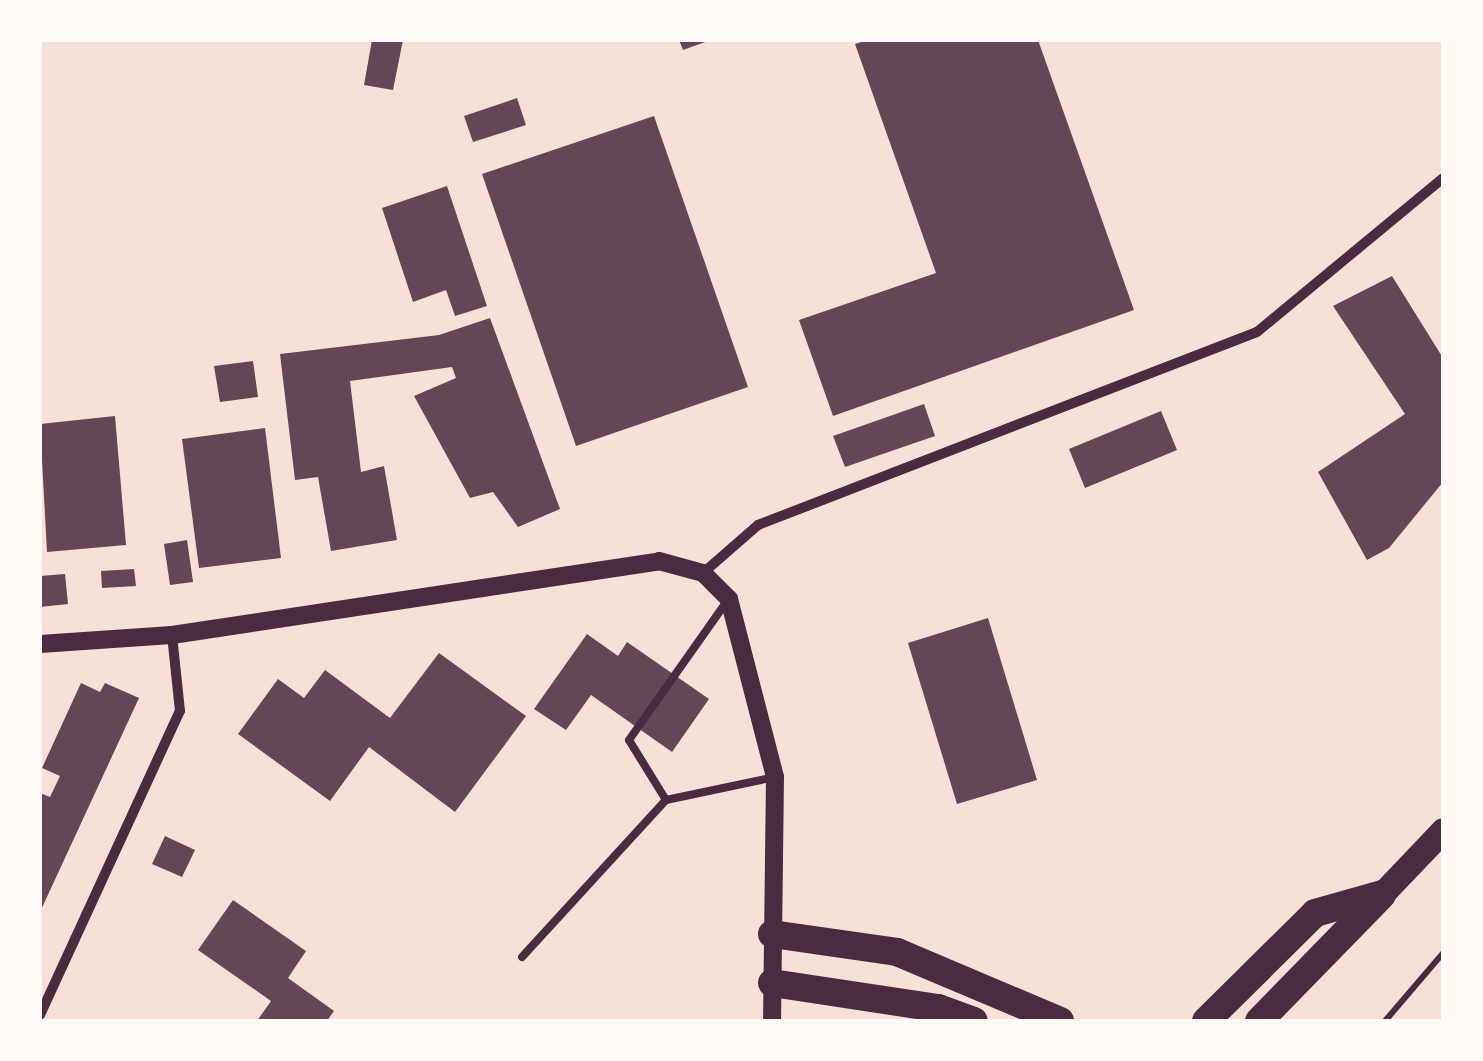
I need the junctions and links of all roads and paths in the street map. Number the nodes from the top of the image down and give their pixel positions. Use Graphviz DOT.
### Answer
graph roads {
  1 [pos="1443,178"];
  2 [pos="704,574"];
  3 [pos="728,598"];
  4 [pos="172,635"];
  5 [pos="40,644"];
  6 [pos="775,777"];
  7 [pos="666,800"];
  8 [pos="1443,830"];
  9 [pos="1382,894"];
  10 [pos="772,934"];
  11 [pos="1443,953"];
  12 [pos="522,957"];
  13 [pos="772,984"];
  14 [pos="1288,991"];
  15 [pos="938,1008"];
  16 [pos="40,1015"];
  17 [pos="1386,1020"];
  18 [pos="772,1021"];
  19 [pos="894,1021"];
  20 [pos="974,1021"];
  21 [pos="1060,1021"];
  22 [pos="1206,1021"];
  23 [pos="1259,1021"];
  24 [pos="1278,1021"];
  1 -- 2 [label="street"];
  2 -- 3 [label="street"];
  2 -- 4 [label="street"];
  3 -- 6 [label="street"];
  3 -- 7 [label="lane"];
  4 -- 5 [label="street"];
  4 -- 16 [label="street"];
  6 -- 7 [label="lane"];
  6 -- 10 [label="street"];
  7 -- 12 [label="lane"];
  8 -- 9 [label="main road"];
  9 -- 14 [label="highway"];
  9 -- 22 [label="highway"];
  10 -- 13 [label="street"];
  10 -- 21 [label="highway"];
  11 -- 17 [label="path"];
  13 -- 15 [label="highway"];
  13 -- 18 [label="street"];
  14 -- 23 [label="highway"];
  14 -- 24 [label="highway"];
  15 -- 19 [label="highway"];
  15 -- 20 [label="highway"];
}
